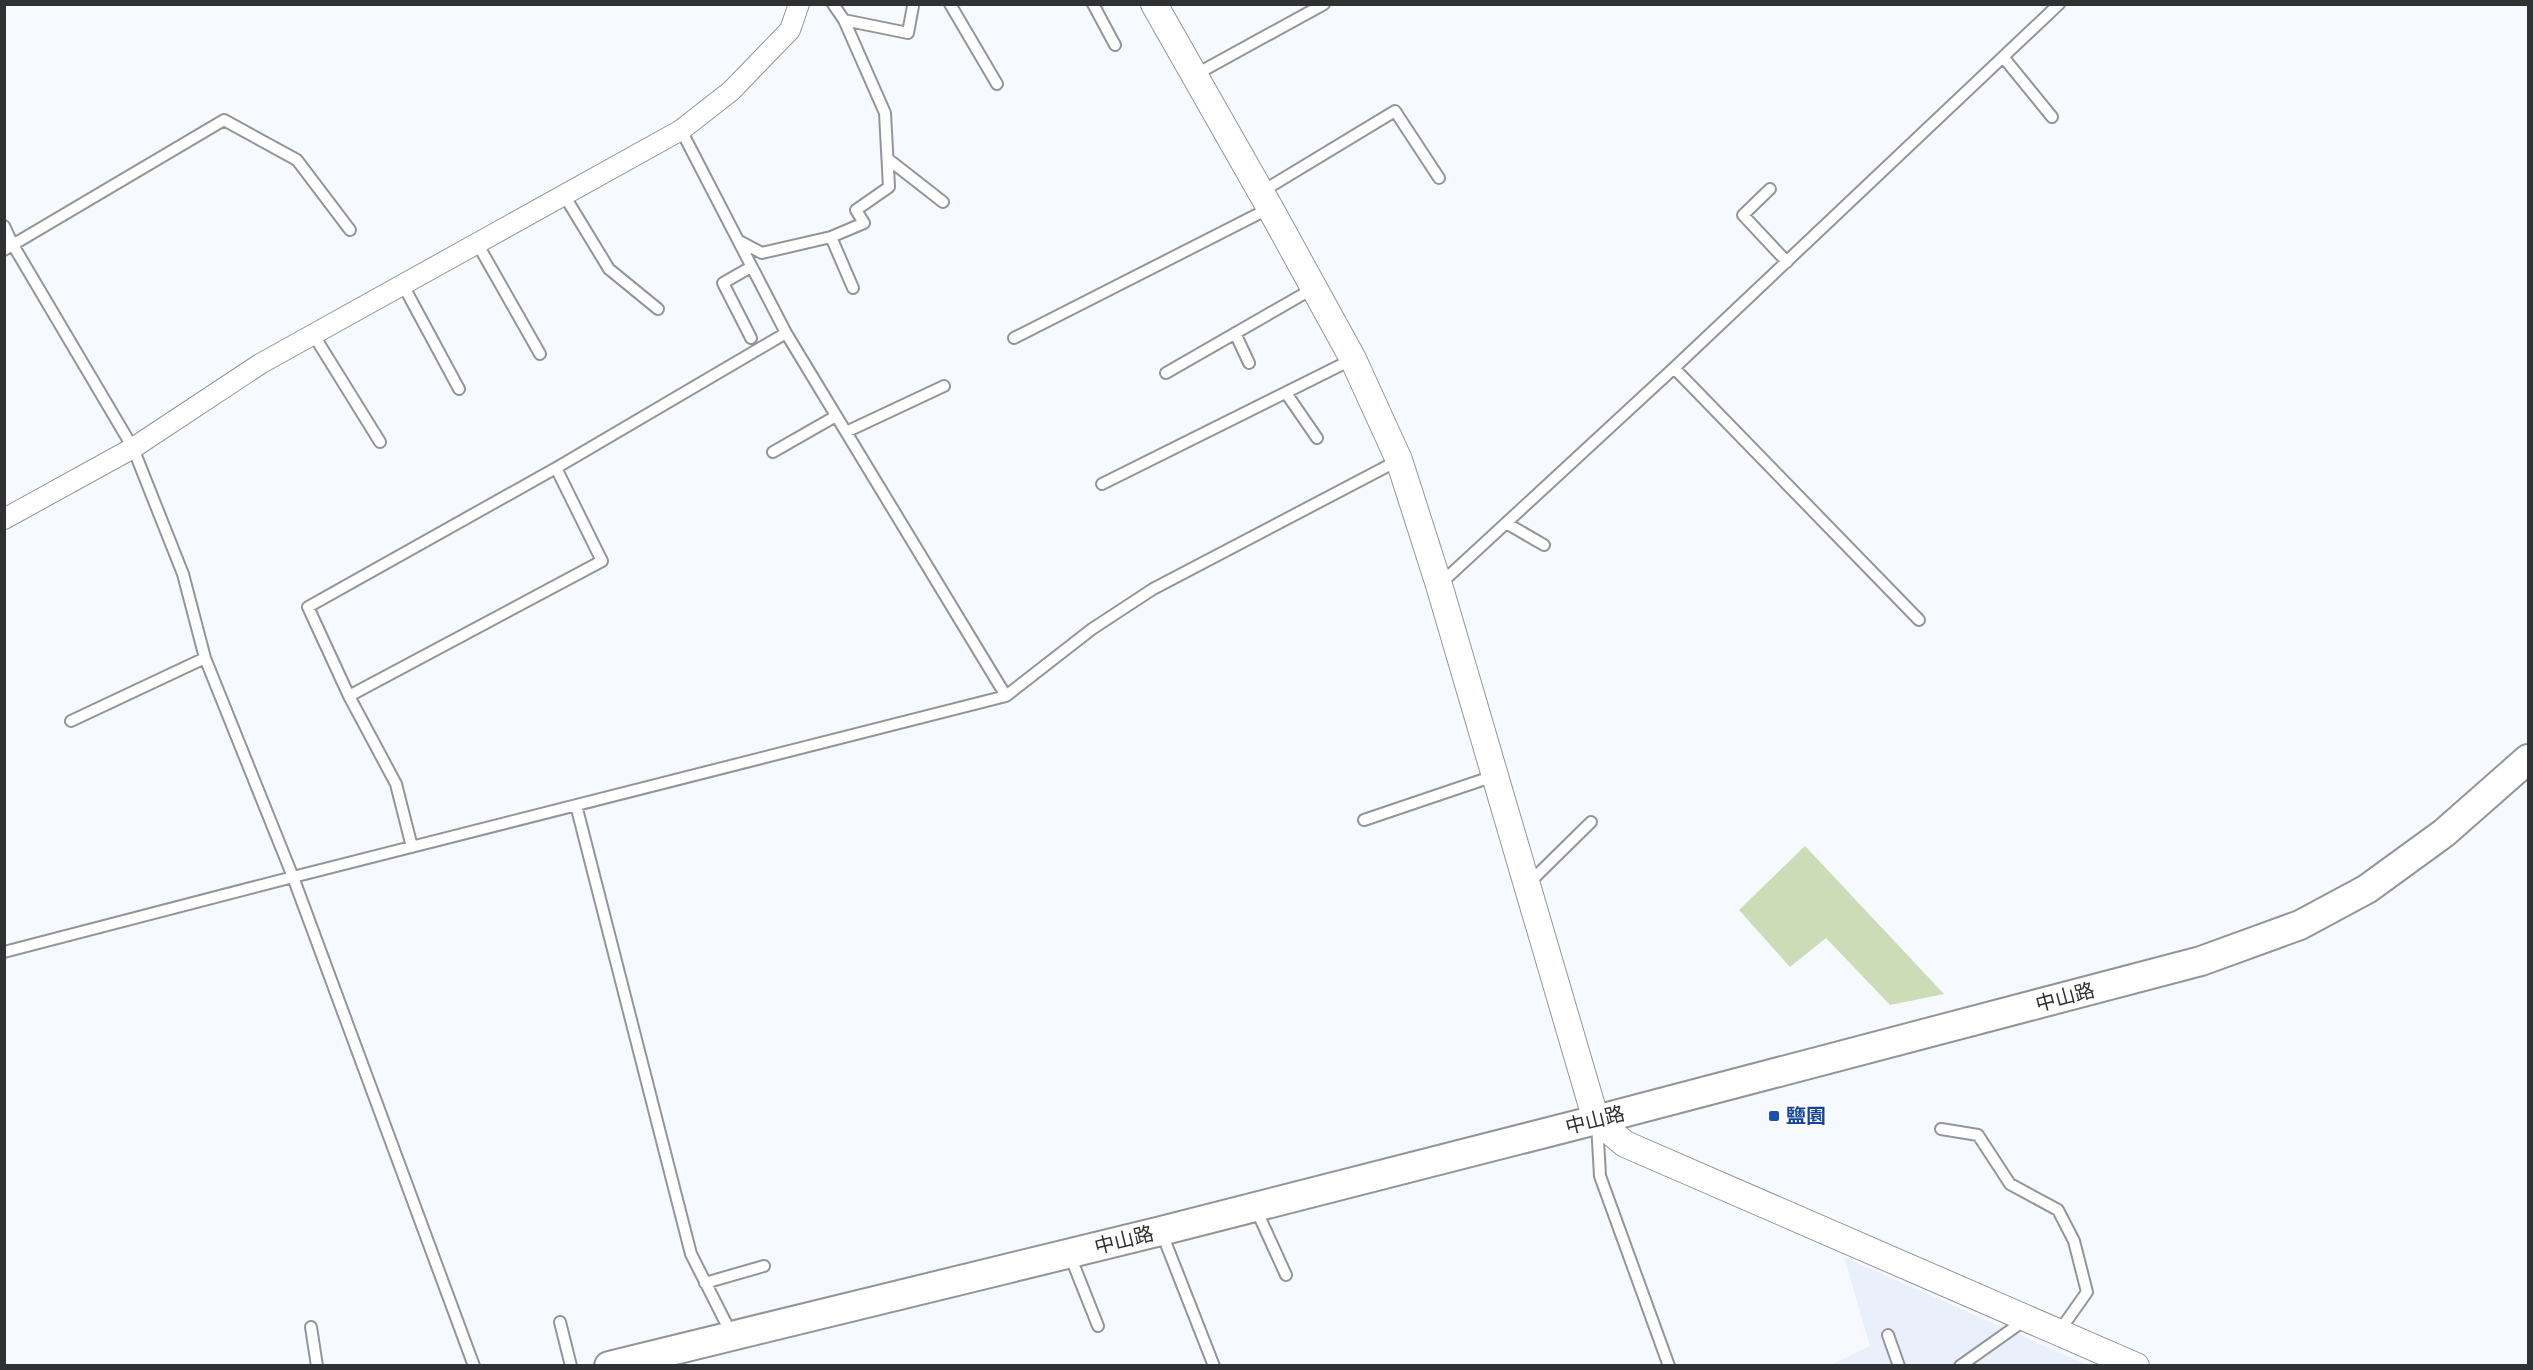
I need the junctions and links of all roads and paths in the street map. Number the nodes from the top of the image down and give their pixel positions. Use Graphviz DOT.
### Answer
graph roads {
  1 [pos="799,4"];
  2 [pos="833,4"];
  3 [pos="950,4"];
  4 [pos="1093,4"];
  5 [pos="1154,4"];
  6 [pos="1324,4"];
  7 [pos="2059,4"];
  8 [pos="913,6"];
  9 [pos="844,20"];
  10 [pos="1115,45"];
  11 [pos="2004,58"];
  12 [pos="1193,76"];
  13 [pos="997,84"];
  14 [pos="2052,117"];
  15 [pos="681,130"];
  16 [pos="888,159"];
  17 [pos="1439,178"];
  18 [pos="1770,189"];
  19 [pos="564,195"];
  20 [pos="1266,200"];
  21 [pos="943,202"];
  22 [pos="4,226"];
  23 [pos="350,230"];
  24 [pos="831,237"];
  25 [pos="738,240"];
  26 [pos="477,243"];
  27 [pos="9,248"];
  28 [pos="1787,262"];
  29 [pos="752,267"];
  30 [pos="403,285"];
  31 [pos="853,288"];
  32 [pos="1314,288"];
  33 [pos="658,309"];
  34 [pos="786,333"];
  35 [pos="1235,333"];
  36 [pos="313,334"];
  37 [pos="751,338"];
  38 [pos="1014,338"];
  39 [pos="540,354"];
  40 [pos="1353,359"];
  41 [pos="1250,363"];
  42 [pos="1674,368"];
  43 [pos="1166,373"];
  44 [pos="944,386"];
  45 [pos="459,388"];
  46 [pos="1286,393"];
  47 [pos="836,416"];
  48 [pos="846,432"];
  49 [pos="1317,438"];
  50 [pos="380,442"];
  51 [pos="133,448"];
  52 [pos="773,452"];
  53 [pos="1400,460"];
  54 [pos="556,468"];
  55 [pos="1102,484"];
  56 [pos="4,519"];
  57 [pos="1506,523"];
  58 [pos="1544,545"];
  59 [pos="1439,585"];
  60 [pos="1919,620"];
  61 [pos="205,658"];
  62 [pos="349,696"];
  63 [pos="1006,696"];
  64 [pos="71,721"];
  65 [pos="2529,759"];
  66 [pos="1494,776"];
  67 [pos="576,805"];
  68 [pos="1364,820"];
  69 [pos="1591,822"];
  70 [pos="412,847"];
  71 [pos="293,877"];
  72 [pos="1526,886"];
  73 [pos="4,952"];
  74 [pos="1596,1120"];
  75 [pos="1941,1130"];
  76 [pos="1255,1207"];
  77 [pos="1161,1231"];
  78 [pos="1069,1253"];
  79 [pos="764,1266"];
  80 [pos="1286,1275"];
  81 [pos="705,1283"];
  82 [pos="2026,1320"];
  83 [pos="560,1322"];
  84 [pos="1098,1326"];
  85 [pos="311,1327"];
  86 [pos="2058,1333"];
  87 [pos="1888,1335"];
  88 [pos="732,1336"];
  89 [pos="317,1365"];
  90 [pos="474,1365"];
  91 [pos="571,1365"];
  92 [pos="609,1365"];
  93 [pos="1214,1365"];
  94 [pos="1669,1365"];
  95 [pos="1899,1365"];
  96 [pos="1960,1365"];
  97 [pos="2136,1365"];
  1 -- 15 [label="street"];
  2 -- 9 [label="lane"];
  3 -- 13 [label="lane"];
  4 -- 10 [label="lane"];
  5 -- 12 [label="street"];
  6 -- 12 [label="lane"];
  7 -- 11 [label="lane"];
  8 -- 9 [label="lane"];
  9 -- 16 [label="lane"];
  11 -- 14 [label="lane"];
  11 -- 28 [label="lane"];
  12 -- 20 [label="street"];
  15 -- 19 [label="street"];
  15 -- 25 [label="lane"];
  16 -- 21 [label="lane"];
  16 -- 24 [label="lane"];
  17 -- 20 [label="lane"];
  18 -- 28 [label="lane"];
  19 -- 26 [label="street"];
  19 -- 33 [label="lane"];
  20 -- 32 [label="street"];
  20 -- 38 [label="lane"];
  22 -- 27 [label="lane"];
  23 -- 27 [label="lane"];
  24 -- 25 [label="lane"];
  24 -- 31 [label="lane"];
  25 -- 29 [label="lane"];
  26 -- 30 [label="street"];
  26 -- 39 [label="lane"];
  27 -- 51 [label="lane"];
  28 -- 42 [label="lane"];
  29 -- 34 [label="lane"];
  29 -- 37 [label="lane"];
  30 -- 36 [label="street"];
  30 -- 45 [label="lane"];
  32 -- 35 [label="lane"];
  32 -- 40 [label="street"];
  34 -- 47 [label="lane"];
  34 -- 54 [label="lane"];
  35 -- 41 [label="lane"];
  35 -- 43 [label="lane"];
  36 -- 50 [label="lane"];
  36 -- 51 [label="street"];
  40 -- 46 [label="lane"];
  40 -- 53 [label="street"];
  42 -- 57 [label="lane"];
  42 -- 60 [label="lane"];
  44 -- 48 [label="lane"];
  46 -- 49 [label="lane"];
  46 -- 55 [label="lane"];
  47 -- 48 [label="lane"];
  47 -- 52 [label="lane"];
  48 -- 63 [label="lane"];
  51 -- 56 [label="street"];
  51 -- 61 [label="lane"];
  53 -- 59 [label="street"];
  53 -- 63 [label="lane"];
  54 -- 62 [label="lane"];
  54 -- 62 [label="lane"];
  57 -- 58 [label="lane"];
  57 -- 59 [label="lane"];
  59 -- 66 [label="street"];
  61 -- 64 [label="lane"];
  61 -- 71 [label="lane"];
  62 -- 70 [label="lane"];
  63 -- 67 [label="lane"];
  65 -- 74 [label="main road, 中山路"];
  66 -- 68 [label="lane"];
  66 -- 72 [label="street"];
  67 -- 70 [label="lane"];
  67 -- 81 [label="lane"];
  69 -- 72 [label="lane"];
  70 -- 71 [label="lane"];
  71 -- 73 [label="lane"];
  71 -- 90 [label="lane"];
  72 -- 74 [label="street"];
  74 -- 76 [label="main road, 中山路"];
  74 -- 82 [label="street"];
  74 -- 94 [label="lane"];
  75 -- 86 [label="lane"];
  76 -- 77 [label="main road, 中山路"];
  76 -- 80 [label="lane"];
  77 -- 78 [label="main road, 中山路"];
  77 -- 93 [label="lane"];
  78 -- 84 [label="lane"];
  78 -- 88 [label="main road, 中山路"];
  79 -- 81 [label="lane"];
  81 -- 88 [label="lane"];
  82 -- 86 [label="street"];
  82 -- 96 [label="lane"];
  83 -- 91 [label="lane"];
  85 -- 89 [label="lane"];
  86 -- 97 [label="street"];
  87 -- 95 [label="lane"];
  88 -- 92 [label="main road, 中山路"];
}
